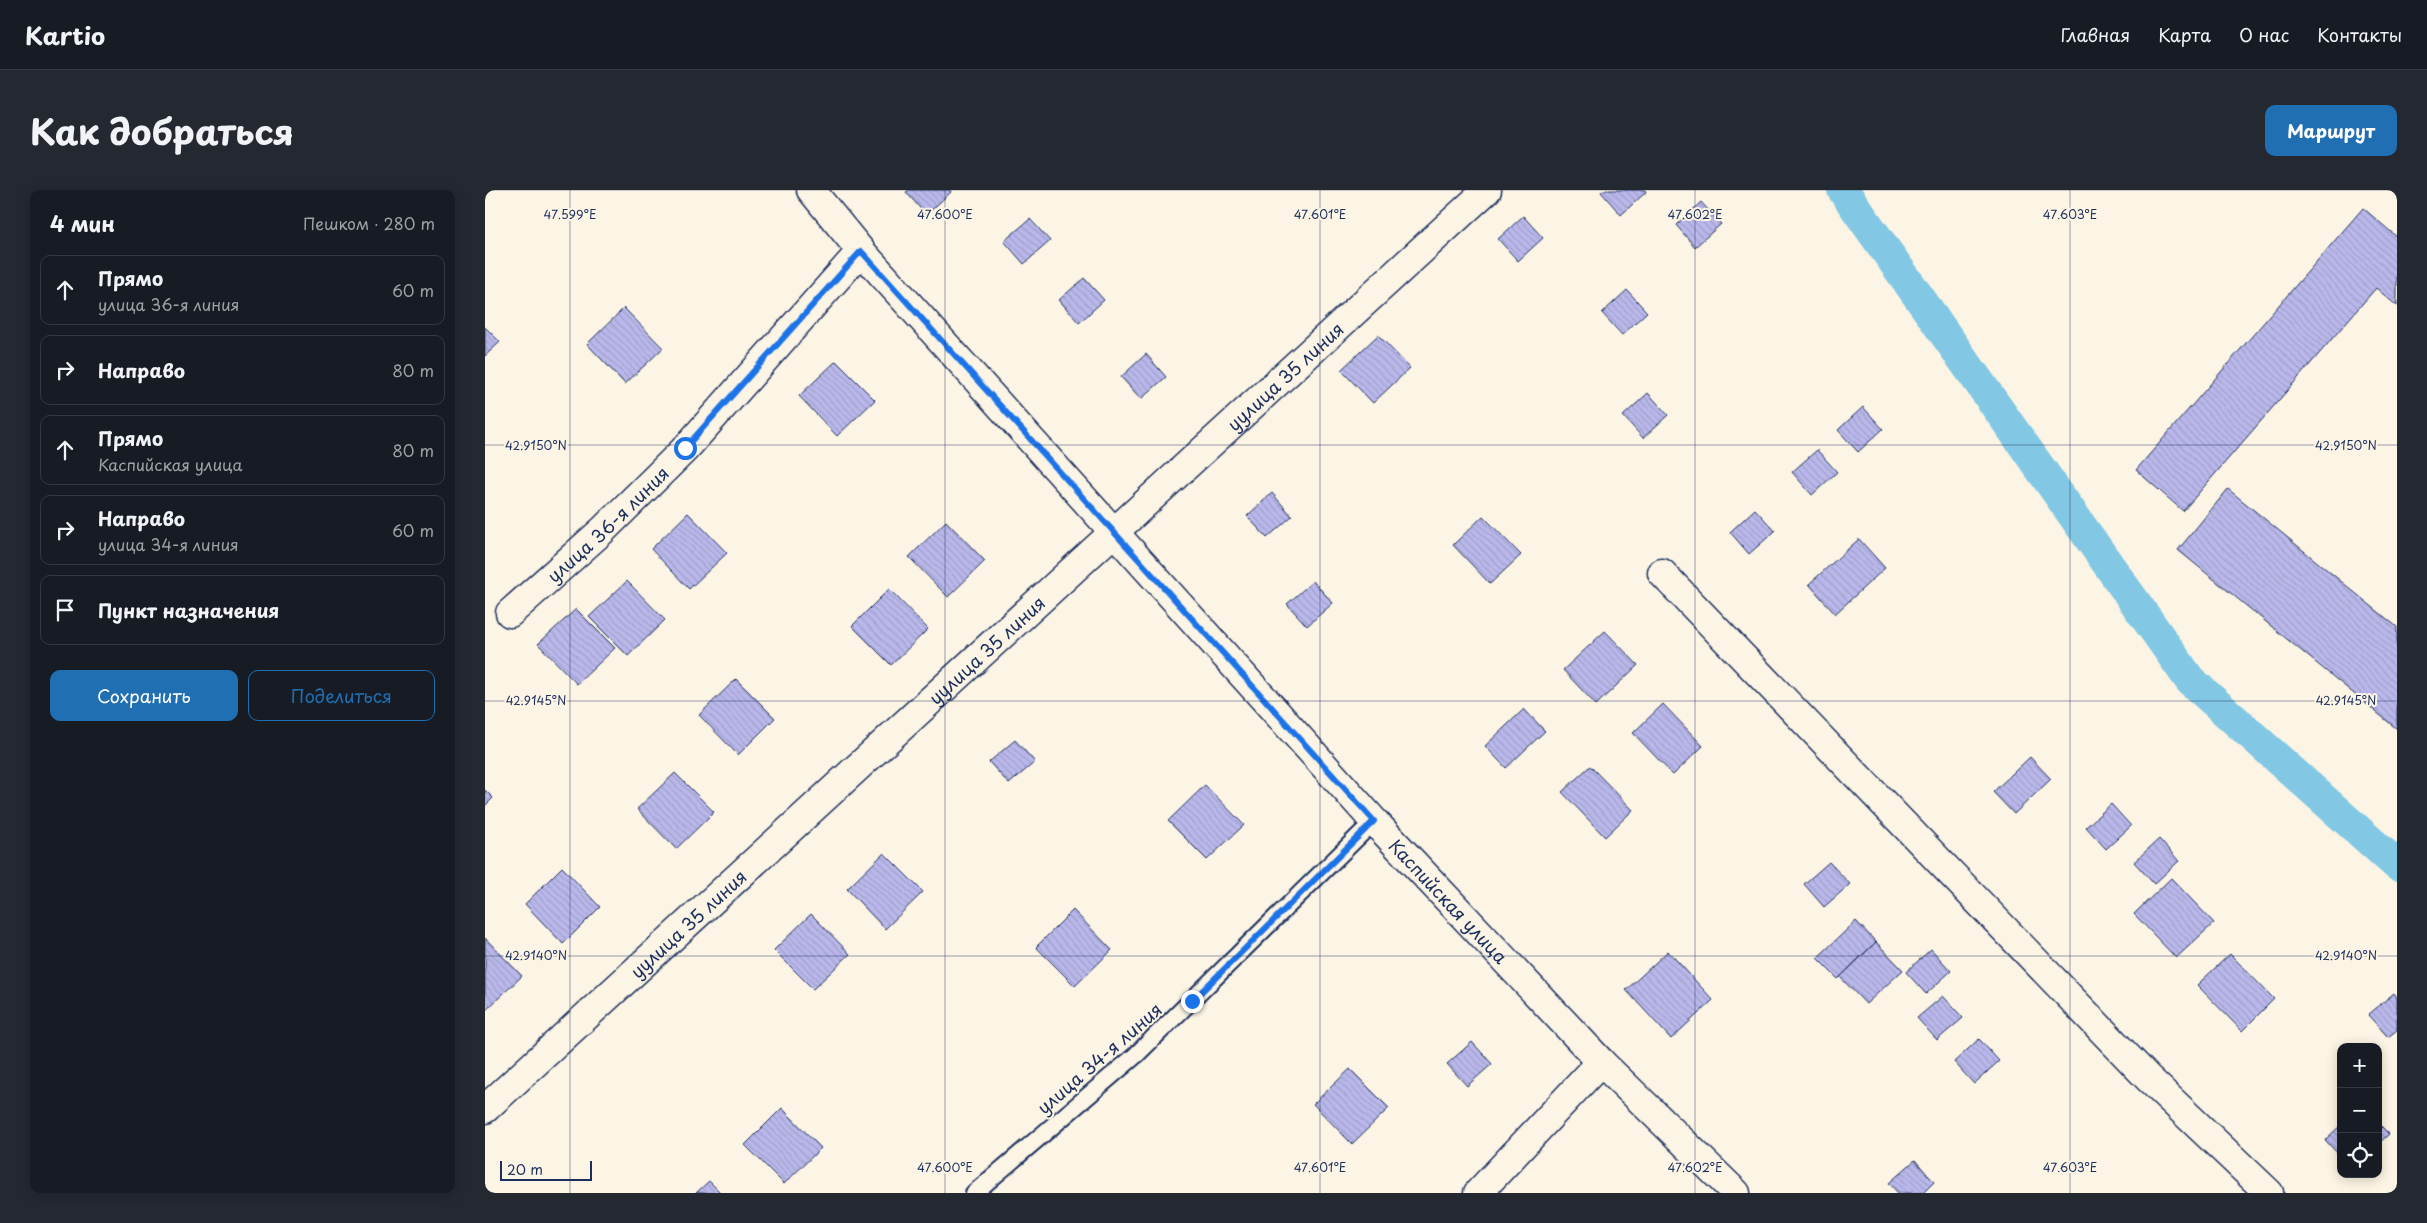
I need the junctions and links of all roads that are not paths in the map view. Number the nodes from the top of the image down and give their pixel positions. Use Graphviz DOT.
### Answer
graph roads {
  1 [pos="811,190"];
  2 [pos="1487,190"];
  3 [pos="861,251"];
  4 [pos="1112,532"];
  5 [pos="1662,573"];
  6 [pos="510,613"];
  7 [pos="1374,821"];
  8 [pos="1601,1062"];
  9 [pos="485,1109"];
  10 [pos="974,1193"];
  11 [pos="1478,1193"];
  12 [pos="1735,1193"];
  13 [pos="2269,1193"];
  1 -- 3 [label="street, Каспийская улица"];
  2 -- 4 [label="street, уулица 35 линия"];
  3 -- 4 [label="street, Каспийская улица"];
  3 -- 6 [label="street, улица 36-я линия"];
  4 -- 7 [label="street, Каспийская улица"];
  4 -- 9 [label="street, уулица 35 линия"];
  5 -- 13 [label="street"];
  7 -- 8 [label="street, Каспийская улица"];
  7 -- 10 [label="lane, улица 34-я линия"];
  8 -- 11 [label="street"];
  8 -- 12 [label="street, Каспийская улица"];
}
